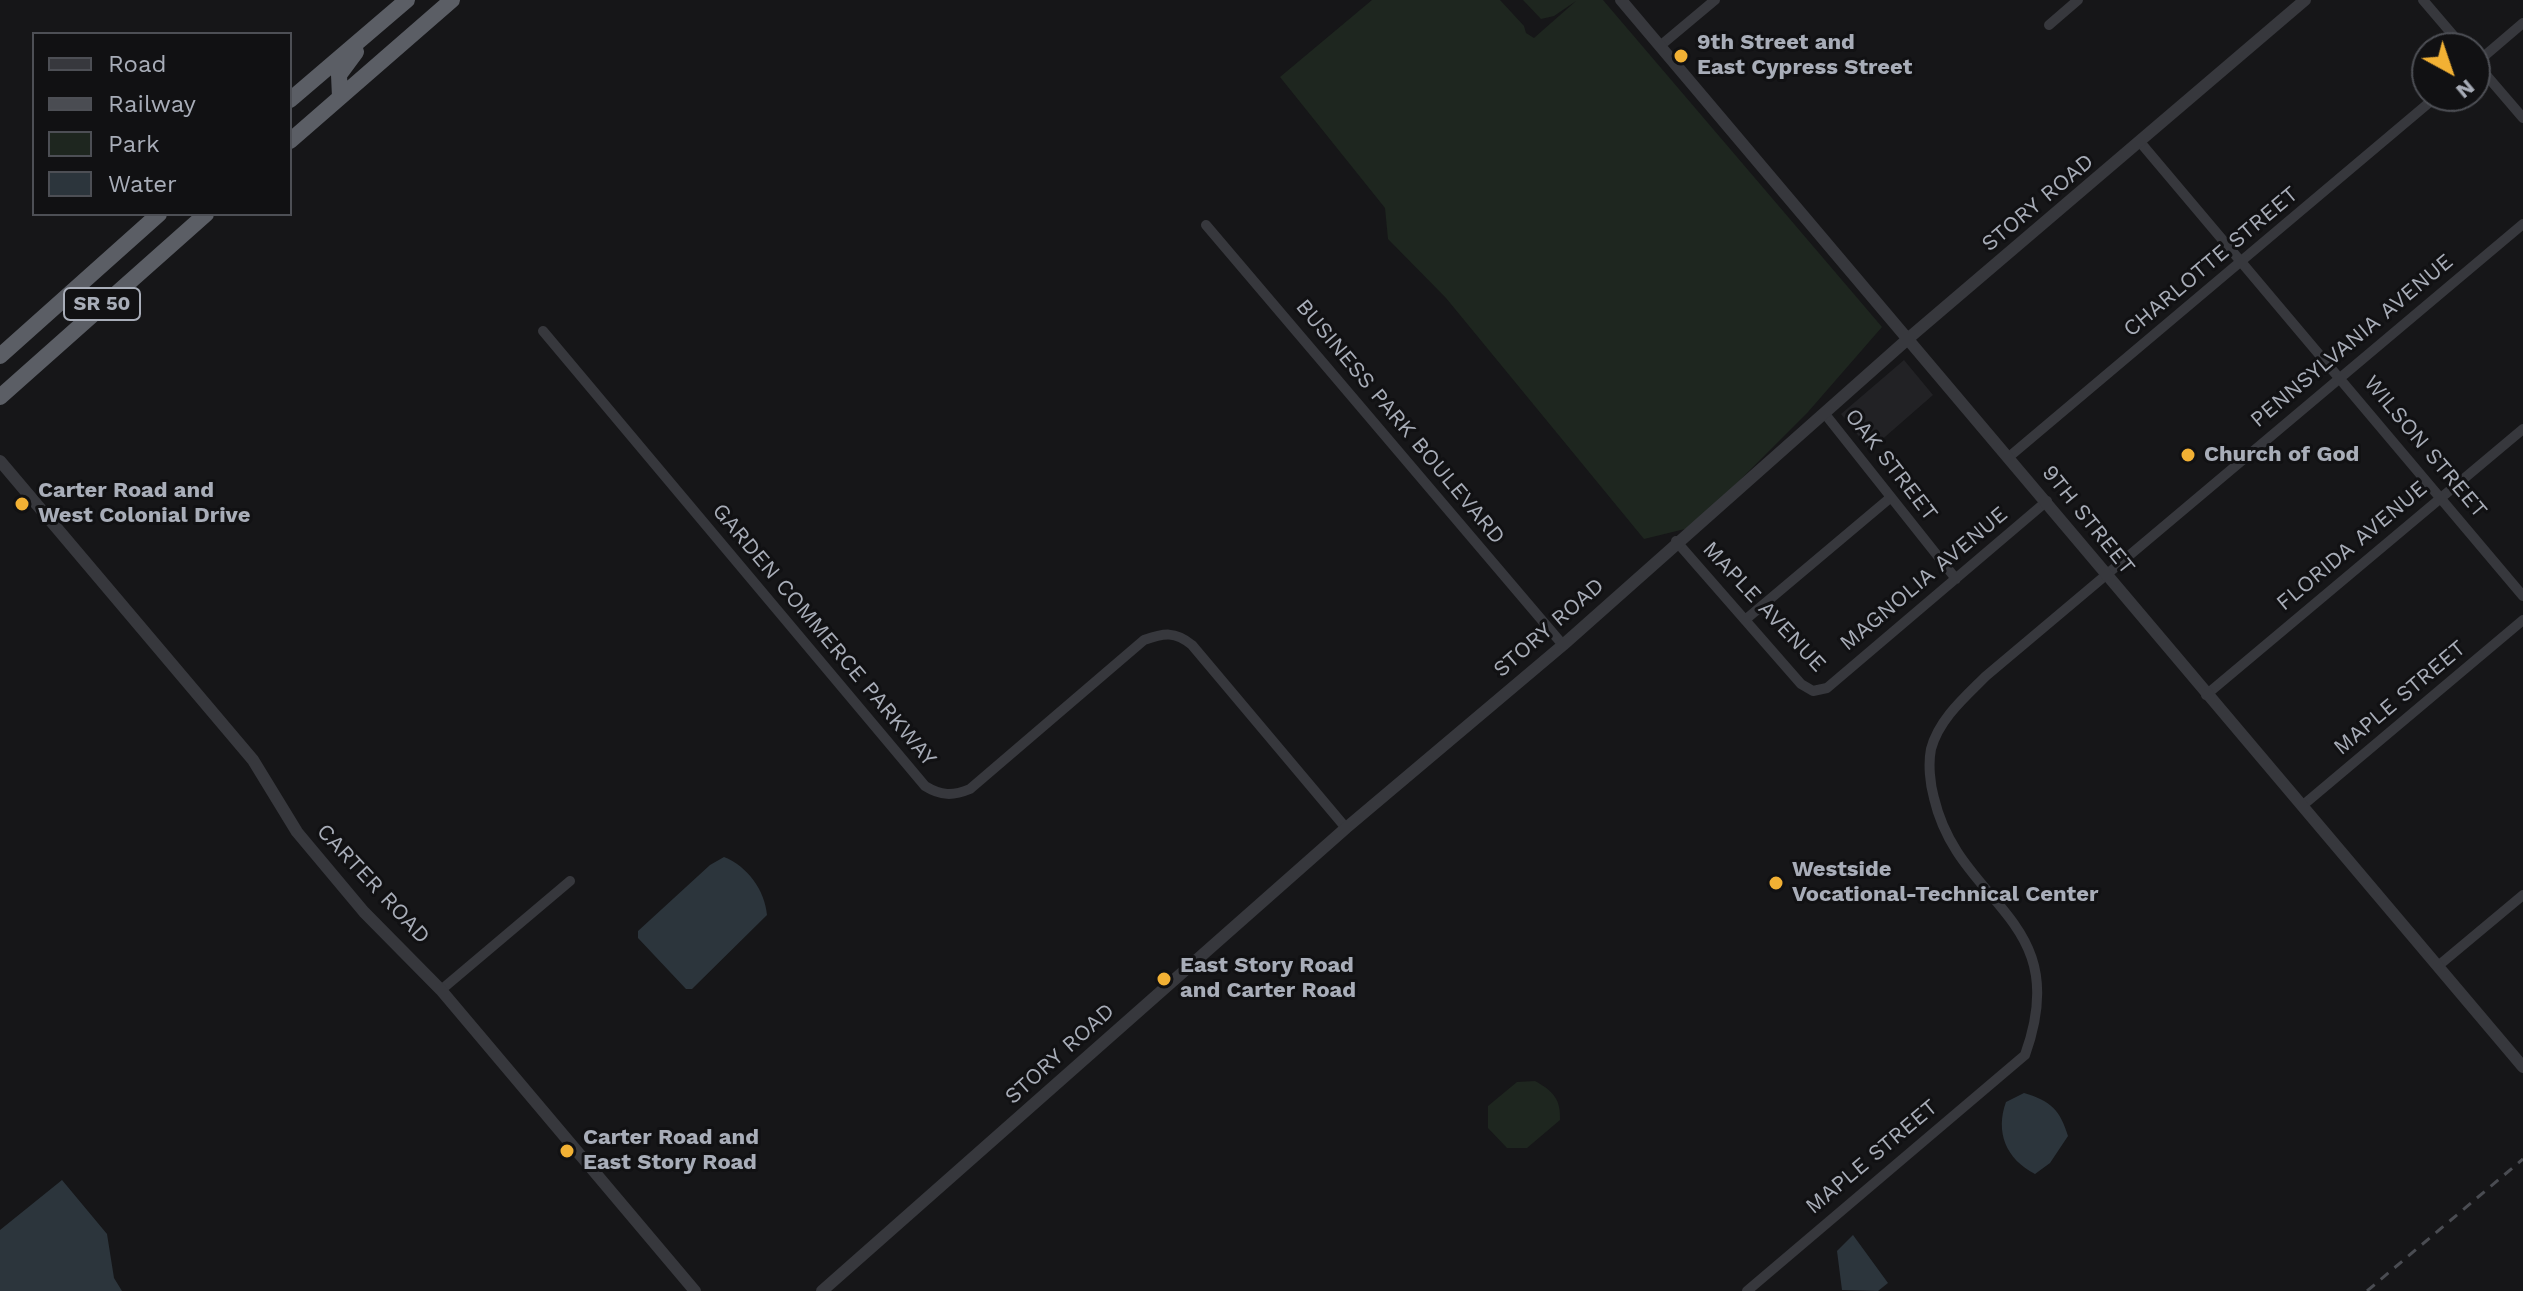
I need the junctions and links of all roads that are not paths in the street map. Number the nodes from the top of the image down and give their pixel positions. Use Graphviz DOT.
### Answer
graph roads {
  1 [pos="407,0"];
  2 [pos="452,0"];
  3 [pos="1621,0"];
  4 [pos="1715,0"];
  5 [pos="2078,0"];
  6 [pos="2305,0"];
  7 [pos="2423,0"];
  8 [pos="2523,23"];
  9 [pos="2049,25"];
  10 [pos="376,26"];
  11 [pos="2450,32"];
  12 [pos="1660,46"];
  13 [pos="2491,50"];
  14 [pos="2491,81"];
  15 [pos="340,97"];
  16 [pos="292,98"];
  17 [pos="2418,112"];
  18 [pos="2523,118"];
  19 [pos="292,139"];
  20 [pos="2140,142"];
  21 [pos="157,216"];
  22 [pos="204,216"];
  23 [pos="2523,224"];
  24 [pos="1206,225"];
  25 [pos="2243,262"];
  26 [pos="543,331"];
  27 [pos="1910,337"];
  28 [pos="0,356"];
  29 [pos="2341,376"];
  30 [pos="0,397"];
  31 [pos="1825,414"];
  32 [pos="2523,429"];
  33 [pos="2010,456"];
  34 [pos="0,461"];
  35 [pos="1890,498"];
  36 [pos="2441,498"];
  37 [pos="2047,501"];
  38 [pos="1676,541"];
  39 [pos="2105,574"];
  40 [pos="1956,579"];
  41 [pos="2523,596"];
  42 [pos="1745,620"];
  43 [pos="2523,620"];
  44 [pos="1563,645"];
  45 [pos="1827,688"];
  46 [pos="2206,695"];
  47 [pos="2302,806"];
  48 [pos="1346,828"];
  49 [pos="570,881"];
  50 [pos="2523,895"];
  51 [pos="2438,966"];
  52 [pos="441,990"];
  53 [pos="2025,1055"];
  54 [pos="2523,1067"];
  55 [pos="695,1291"];
  56 [pos="822,1291"];
  57 [pos="1747,1291"];
  1 -- 10 [label="highway"];
  2 -- 15 [label="highway"];
  3 -- 12 [label="street, 9TH STREET"];
  4 -- 12 [label="street"];
  5 -- 9 [label="street"];
  6 -- 20 [label="street, STORY ROAD"];
  7 -- 11 [label="street"];
  8 -- 13 [label="street"];
  10 -- 15 [label="highway"];
  10 -- 16 [label="highway"];
  12 -- 27 [label="street, 9TH STREET"];
  14 -- 18 [label="street"];
  15 -- 19 [label="highway"];
  17 -- 25 [label="street, CHARLOTTE STREET"];
  20 -- 25 [label="street, WILSON STREET"];
  20 -- 27 [label="street, STORY ROAD"];
  21 -- 28 [label="highway, SR 50"];
  22 -- 30 [label="highway, SR 50"];
  23 -- 29 [label="street, PENNSYLVANIA AVENUE"];
  24 -- 44 [label="street, BUSINESS PARK BOULEVARD"];
  25 -- 29 [label="street, WILSON STREET"];
  25 -- 33 [label="street, CHARLOTTE STREET"];
  26 -- 48 [label="street, GARDEN COMMERCE PARKWAY"];
  27 -- 31 [label="street, STORY ROAD"];
  27 -- 33 [label="street, 9TH STREET"];
  29 -- 36 [label="street, WILSON STREET"];
  29 -- 39 [label="street, PENNSYLVANIA AVENUE"];
  31 -- 35 [label="street, OAK STREET"];
  31 -- 38 [label="street, STORY ROAD"];
  32 -- 36 [label="street, FLORIDA AVENUE"];
  33 -- 37 [label="street, 9TH STREET"];
  34 -- 52 [label="street, CARTER ROAD"];
  35 -- 40 [label="street, OAK STREET"];
  35 -- 42 [label="street"];
  36 -- 41 [label="street, WILSON STREET"];
  36 -- 46 [label="street, FLORIDA AVENUE"];
  37 -- 39 [label="street, 9TH STREET"];
  37 -- 40 [label="street, MAGNOLIA AVENUE"];
  38 -- 42 [label="street, MAPLE AVENUE"];
  38 -- 44 [label="street, STORY ROAD"];
  39 -- 46 [label="street, 9TH STREET"];
  39 -- 53 [label="street, PENNSYLVANIA AVENUE"];
  40 -- 45 [label="street, MAGNOLIA AVENUE"];
  42 -- 45 [label="street, MAPLE AVENUE"];
  43 -- 47 [label="street, MAPLE STREET"];
  44 -- 48 [label="street, STORY ROAD"];
  46 -- 47 [label="street, 9TH STREET"];
  47 -- 51 [label="street, 9TH STREET"];
  48 -- 56 [label="street, STORY ROAD"];
  49 -- 52 [label="street"];
  50 -- 51 [label="street"];
  51 -- 54 [label="street, 9TH STREET"];
  52 -- 55 [label="street, CARTER ROAD"];
  53 -- 57 [label="street, MAPLE STREET"];
}
